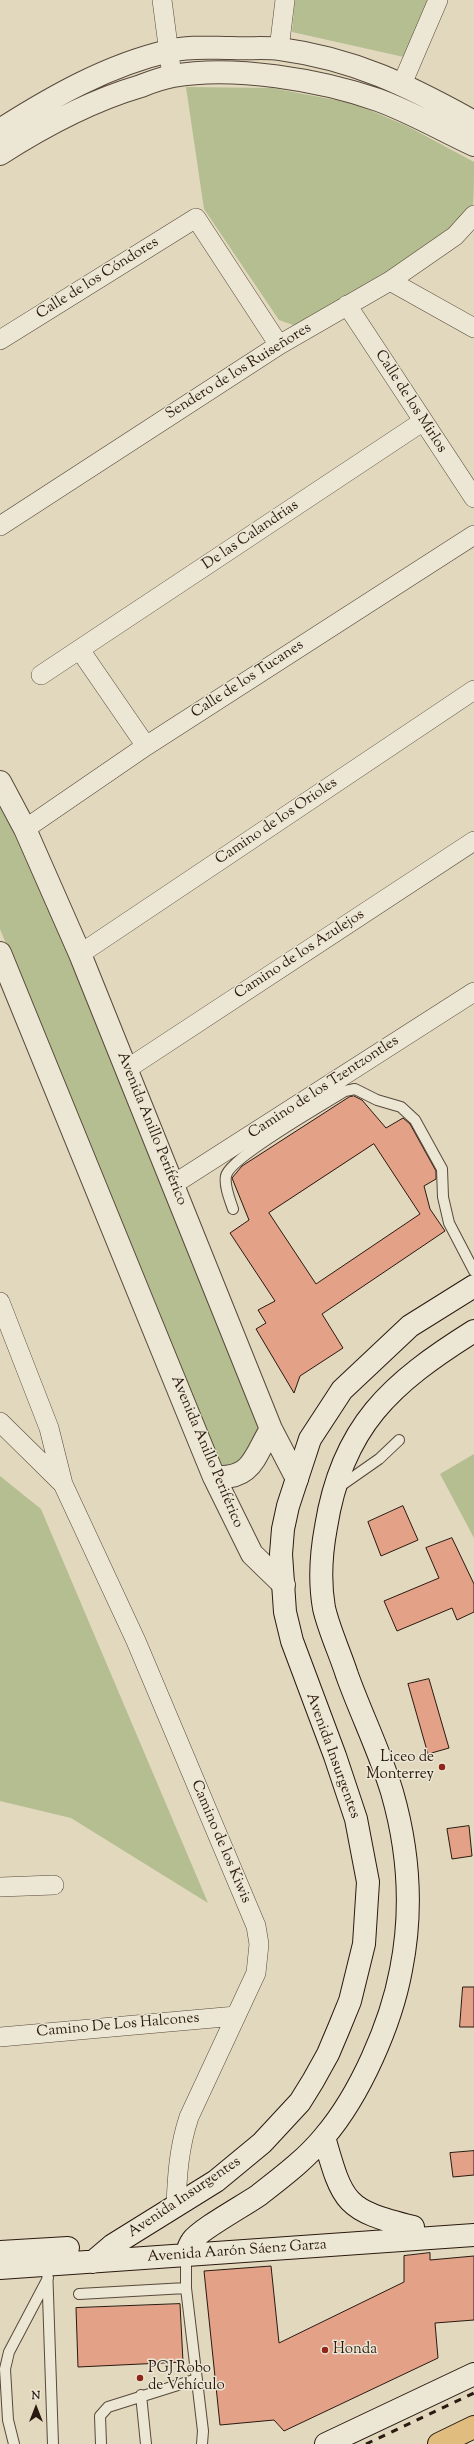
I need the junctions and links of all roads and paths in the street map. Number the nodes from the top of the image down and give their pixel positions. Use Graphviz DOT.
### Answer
graph roads {
  1 [pos="162,0"];
  2 [pos="284,0"];
  3 [pos="438,0"];
  4 [pos="279,49"];
  5 [pos="168,51"];
  6 [pos="172,76"];
  7 [pos="402,84"];
  8 [pos="474,122"];
  9 [pos="0,130"];
  10 [pos="474,145"];
  11 [pos="0,154"];
  12 [pos="474,215"];
  13 [pos="390,281"];
  14 [pos="347,305"];
  15 [pos="474,328"];
  16 [pos="0,340"];
  17 [pos="279,345"];
  18 [pos="422,422"];
  19 [pos="474,498"];
  20 [pos="0,526"];
  21 [pos="474,535"];
  22 [pos="80,650"];
  23 [pos="41,676"];
  24 [pos="474,690"];
  25 [pos="146,746"];
  26 [pos="0,782"];
  27 [pos="25,829"];
  28 [pos="474,841"];
  29 [pos="0,953"];
  30 [pos="80,954"];
  31 [pos="474,992"];
  32 [pos="127,1069"];
  33 [pos="174,1184"];
  34 [pos="233,1209"];
  35 [pos="474,1271"];
  36 [pos="474,1286"];
  37 [pos="0,1302"];
  38 [pos="474,1331"];
  39 [pos="0,1422"];
  40 [pos="271,1429"];
  41 [pos="399,1440"];
  42 [pos="214,1477"];
  43 [pos="297,1479"];
  44 [pos="63,1484"];
  45 [pos="331,1493"];
  46 [pos="284,1585"];
  47 [pos="54,1885"];
  48 [pos="0,1887"];
  49 [pos="236,2016"];
  50 [pos="0,2037"];
  51 [pos="324,2137"];
  52 [pos="176,2208"];
  53 [pos="474,2221"];
  54 [pos="413,2227"];
  55 [pos="474,2235"];
  56 [pos="113,2245"];
  57 [pos="189,2248"];
  58 [pos="0,2252"];
  59 [pos="93,2262"];
  60 [pos="0,2268"];
  61 [pos="47,2272"];
  62 [pos="186,2288"];
  63 [pos="79,2294"];
  64 [pos="474,2374"];
  65 [pos="197,2379"];
  66 [pos="141,2395"];
  67 [pos="474,2427"];
  68 [pos="14,2444"];
  69 [pos="53,2444"];
  70 [pos="101,2444"];
  71 [pos="146,2444"];
  72 [pos="202,2444"];
  73 [pos="326,2444"];
  74 [pos="439,2444"];
  1 -- 5 [label="street"];
  2 -- 4 [label="street"];
  3 -- 7 [label="street"];
  4 -- 5 [label="main road"];
  4 -- 7 [label="main road"];
  5 -- 6 [label="street"];
  5 -- 9 [label="main road"];
  6 -- 10 [label="main road"];
  6 -- 11 [label="main road"];
  7 -- 8 [label="main road"];
  12 -- 13 [label="street, Sendero de los Ruiseñores"];
  13 -- 14 [label="street, Sendero de los Ruiseñores"];
  13 -- 15 [label="street"];
  14 -- 17 [label="street, Sendero de los Ruiseñores"];
  14 -- 18 [label="street, Calle de los Mirlos"];
  16 -- 17 [label="street, Calle de los Cóndores"];
  17 -- 20 [label="street, Sendero de los Ruiseñores"];
  18 -- 19 [label="street, Calle de los Mirlos"];
  18 -- 22 [label="street, De las Calandrias"];
  21 -- 25 [label="street, Calle de los Tucanes"];
  22 -- 23 [label="street, De las Calandrias"];
  22 -- 25 [label="street"];
  24 -- 30 [label="street, Camino de los Orioles"];
  25 -- 27 [label="street, Calle de los Tucanes"];
  26 -- 27 [label="main road, Avenida Anillo Periférico"];
  27 -- 30 [label="main road, Avenida Anillo Periférico"];
  28 -- 32 [label="street, Camino de los Azulejos"];
  29 -- 42 [label="main road, Avenida Anillo Periférico"];
  30 -- 32 [label="main road, Avenida Anillo Periférico"];
  31 -- 33 [label="street, Camino de los Tzentzontles"];
  32 -- 33 [label="main road, Avenida Anillo Periférico"];
  33 -- 40 [label="main road, Avenida Anillo Periférico"];
  34 -- 35 [label="lane"];
  36 -- 43 [label="main road, Avenida Insurgentes"];
  37 -- 44 [label="street, Camino de los Kiwis"];
  38 -- 45 [label="main road"];
  39 -- 44 [label="street, Camino de los Kiwis"];
  40 -- 42 [label="main road"];
  40 -- 43 [label="main road, Avenida Anillo Periférico"];
  41 -- 45 [label="lane"];
  42 -- 46 [label="main road, Avenida Anillo Periférico"];
  43 -- 46 [label="main road, Avenida Insurgentes"];
  44 -- 49 [label="street, Camino de los Kiwis"];
  45 -- 51 [label="main road"];
  46 -- 52 [label="main road, Avenida Insurgentes"];
  47 -- 48 [label="street"];
  49 -- 50 [label="street, Camino De Los Halcones"];
  49 -- 52 [label="street, Camino de los Kiwis"];
  51 -- 54 [label="main road"];
  51 -- 57 [label="main road"];
  52 -- 56 [label="main road, Avenida Insurgentes"];
  53 -- 54 [label="main road, Avenida Aarón Sáenz Garza"];
  54 -- 57 [label="main road, Avenida Aarón Sáenz Garza"];
  55 -- 57 [label="main road, Avenida Aarón Sáenz Garza"];
  56 -- 57 [label="main road, Avenida Aarón Sáenz Garza"];
  56 -- 58 [label="main road, Avenida Aarón Sáenz Garza"];
  56 -- 59 [label="main road, Avenida Insurgentes"];
  57 -- 59 [label="main road, Avenida Aarón Sáenz Garza"];
  57 -- 62 [label="lane"];
  59 -- 61 [label="main road, Avenida Aarón Sáenz Garza"];
  60 -- 61 [label="main road, Avenida Aarón Sáenz Garza"];
  61 -- 68 [label="lane"];
  61 -- 69 [label="lane"];
  62 -- 63 [label="lane"];
  62 -- 65 [label="lane"];
  64 -- 73 [label="main road"];
  65 -- 66 [label="lane"];
  65 -- 72 [label="lane"];
  66 -- 70 [label="lane"];
  66 -- 71 [label="lane"];
  67 -- 74 [label="main road"];
}
